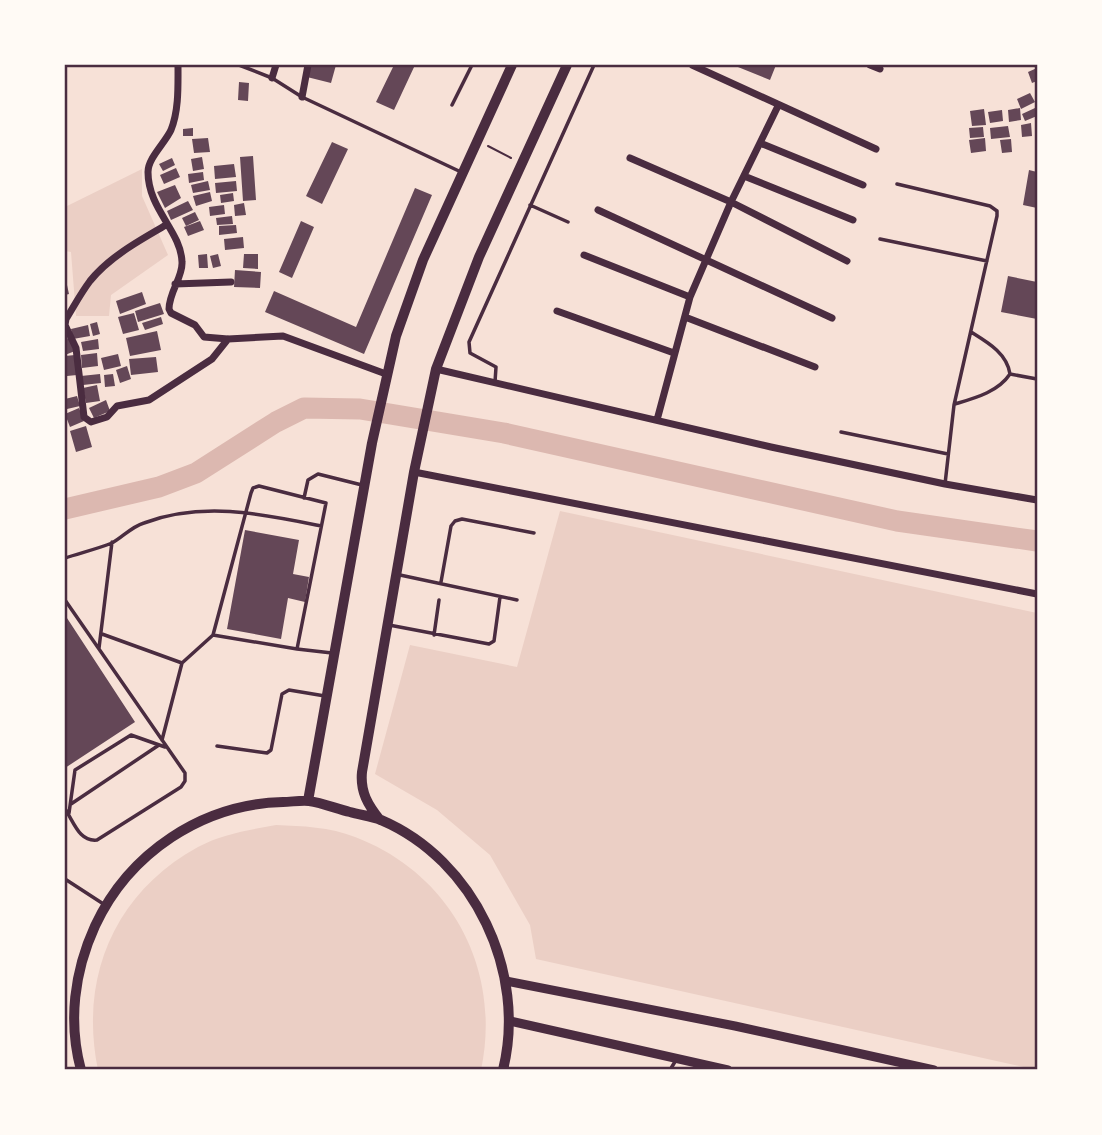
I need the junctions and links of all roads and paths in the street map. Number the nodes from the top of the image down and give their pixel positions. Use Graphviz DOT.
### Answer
graph roads {
  1 [pos="178,65"];
  2 [pos="239,65"];
  3 [pos="276,65"];
  4 [pos="308,65"];
  5 [pos="472,65"];
  6 [pos="511,65"];
  7 [pos="567,65"];
  8 [pos="594,65"];
  9 [pos="692,65"];
  10 [pos="870,65"];
  11 [pos="880,69"];
  12 [pos="272,78"];
  13 [pos="302,97"];
  14 [pos="452,106"];
  15 [pos="778,106"];
  16 [pos="477,141"];
  17 [pos="760,143"];
  18 [pos="876,149"];
  19 [pos="629,158"];
  20 [pos="523,163"];
  21 [pos="463,173"];
  22 [pos="744,176"];
  23 [pos="863,184"];
  24 [pos="897,184"];
  25 [pos="731,202"];
  26 [pos="530,205"];
  27 [pos="598,210"];
  28 [pos="853,220"];
  29 [pos="568,222"];
  30 [pos="166,225"];
  31 [pos="880,239"];
  32 [pos="584,255"];
  33 [pos="707,260"];
  34 [pos="847,261"];
  35 [pos="987,261"];
  36 [pos="230,282"];
  37 [pos="174,284"];
  38 [pos="690,297"];
  39 [pos="557,311"];
  40 [pos="685,317"];
  41 [pos="832,318"];
  42 [pos="971,332"];
  43 [pos="228,339"];
  44 [pos="674,353"];
  45 [pos="815,367"];
  46 [pos="436,369"];
  47 [pos="386,374"];
  48 [pos="1010,374"];
  49 [pos="1037,379"];
  50 [pos="495,383"];
  51 [pos="954,405"];
  52 [pos="657,420"];
  53 [pos="841,432"];
  54 [pos="948,454"];
  55 [pos="415,468"];
  56 [pos="945,484"];
  57 [pos="364,486"];
  58 [pos="304,498"];
  59 [pos="1037,500"];
  60 [pos="246,511"];
  61 [pos="322,526"];
  62 [pos="534,533"];
  63 [pos="112,542"];
  64 [pos="65,558"];
  65 [pos="396,574"];
  66 [pos="441,582"];
  67 [pos="1037,594"];
  68 [pos="500,597"];
  69 [pos="65,600"];
  70 [pos="439,600"];
  71 [pos="517,600"];
  72 [pos="387,625"];
  73 [pos="101,634"];
  74 [pos="213,635"];
  75 [pos="434,635"];
  76 [pos="297,649"];
  77 [pos="99,650"];
  78 [pos="334,653"];
  79 [pos="182,663"];
  80 [pos="327,696"];
  81 [pos="161,743"];
  82 [pos="217,746"];
  83 [pos="308,801"];
  84 [pos="71,804"];
  85 [pos="65,809"];
  86 [pos="69,815"];
  87 [pos="65,819"];
  88 [pos="380,820"];
  89 [pos="65,879"];
  90 [pos="104,905"];
  91 [pos="506,981"];
  92 [pos="510,1021"];
  93 [pos="75,1049"];
  94 [pos="65,1055"];
  95 [pos="677,1058"];
  96 [pos="81,1070"];
  97 [pos="503,1070"];
  98 [pos="559,1070"];
  99 [pos="569,1070"];
  100 [pos="670,1070"];
  101 [pos="728,1070"];
  102 [pos="934,1070"];
  1 -- 30 [label="street"];
  2 -- 12 [label="lane"];
  3 -- 12 [label="street"];
  4 -- 13 [label="street"];
  5 -- 14 [label="lane"];
  6 -- 16 [label="main road"];
  7 -- 20 [label="main road"];
  8 -- 26 [label="lane"];
  9 -- 15 [label="street"];
  10 -- 11 [label="street"];
  12 -- 13 [label="lane"];
  13 -- 21 [label="lane"];
  15 -- 17 [label="street"];
  15 -- 18 [label="street"];
  16 -- 20 [label="path"];
  16 -- 21 [label="main road"];
  17 -- 22 [label="street"];
  17 -- 23 [label="street"];
  19 -- 25 [label="street"];
  20 -- 46 [label="main road"];
  21 -- 47 [label="main road"];
  22 -- 25 [label="street"];
  22 -- 28 [label="street"];
  24 -- 35 [label="lane"];
  25 -- 33 [label="street"];
  25 -- 34 [label="street"];
  26 -- 29 [label="lane"];
  26 -- 50 [label="lane"];
  27 -- 33 [label="street"];
  30 -- 37 [label="street"];
  30 -- 43 [label="street"];
  31 -- 35 [label="lane"];
  32 -- 38 [label="street"];
  33 -- 38 [label="street"];
  33 -- 41 [label="street"];
  35 -- 42 [label="lane"];
  36 -- 37 [label="street"];
  37 -- 43 [label="street"];
  38 -- 40 [label="street"];
  39 -- 44 [label="street"];
  40 -- 44 [label="street"];
  40 -- 45 [label="street"];
  42 -- 48 [label="lane"];
  42 -- 51 [label="lane"];
  43 -- 47 [label="street"];
  44 -- 52 [label="street"];
  46 -- 50 [label="street"];
  46 -- 55 [label="main road"];
  47 -- 57 [label="main road"];
  48 -- 49 [label="lane"];
  48 -- 51 [label="lane"];
  50 -- 52 [label="street"];
  51 -- 54 [label="lane"];
  52 -- 56 [label="street"];
  53 -- 54 [label="lane"];
  54 -- 56 [label="lane"];
  55 -- 65 [label="main road"];
  55 -- 67 [label="street"];
  56 -- 59 [label="street"];
  57 -- 58 [label="lane"];
  57 -- 78 [label="main road"];
  58 -- 60 [label="lane"];
  58 -- 61 [label="lane"];
  60 -- 61 [label="lane"];
  60 -- 63 [label="lane"];
  60 -- 74 [label="lane"];
  61 -- 76 [label="lane"];
  62 -- 66 [label="lane"];
  63 -- 64 [label="lane"];
  63 -- 73 [label="lane"];
  65 -- 66 [label="lane"];
  65 -- 72 [label="main road"];
  66 -- 68 [label="lane"];
  68 -- 71 [label="lane"];
  68 -- 75 [label="lane"];
  69 -- 77 [label="lane"];
  70 -- 75 [label="lane"];
  72 -- 75 [label="lane"];
  72 -- 88 [label="main road"];
  73 -- 77 [label="lane"];
  73 -- 79 [label="lane"];
  74 -- 76 [label="lane"];
  74 -- 79 [label="lane"];
  76 -- 78 [label="lane"];
  77 -- 81 [label="lane"];
  78 -- 80 [label="main road"];
  79 -- 81 [label="lane"];
  80 -- 82 [label="lane"];
  80 -- 83 [label="main road"];
  81 -- 84 [label="lane"];
  81 -- 84 [label="lane"];
  81 -- 86 [label="lane"];
  83 -- 88 [label="main road"];
  83 -- 90 [label="main road"];
  84 -- 86 [label="lane"];
  85 -- 86 [label="lane"];
  86 -- 87 [label="lane"];
  88 -- 91 [label="main road"];
  89 -- 90 [label="lane"];
  90 -- 93 [label="main road"];
  91 -- 92 [label="main road"];
  91 -- 102 [label="street"];
  92 -- 95 [label="street"];
  92 -- 97 [label="main road"];
  93 -- 94 [label="main road"];
  93 -- 96 [label="main road"];
  95 -- 100 [label="lane"];
  95 -- 101 [label="street"];
  98 -- 99 [label="lane"];
}
